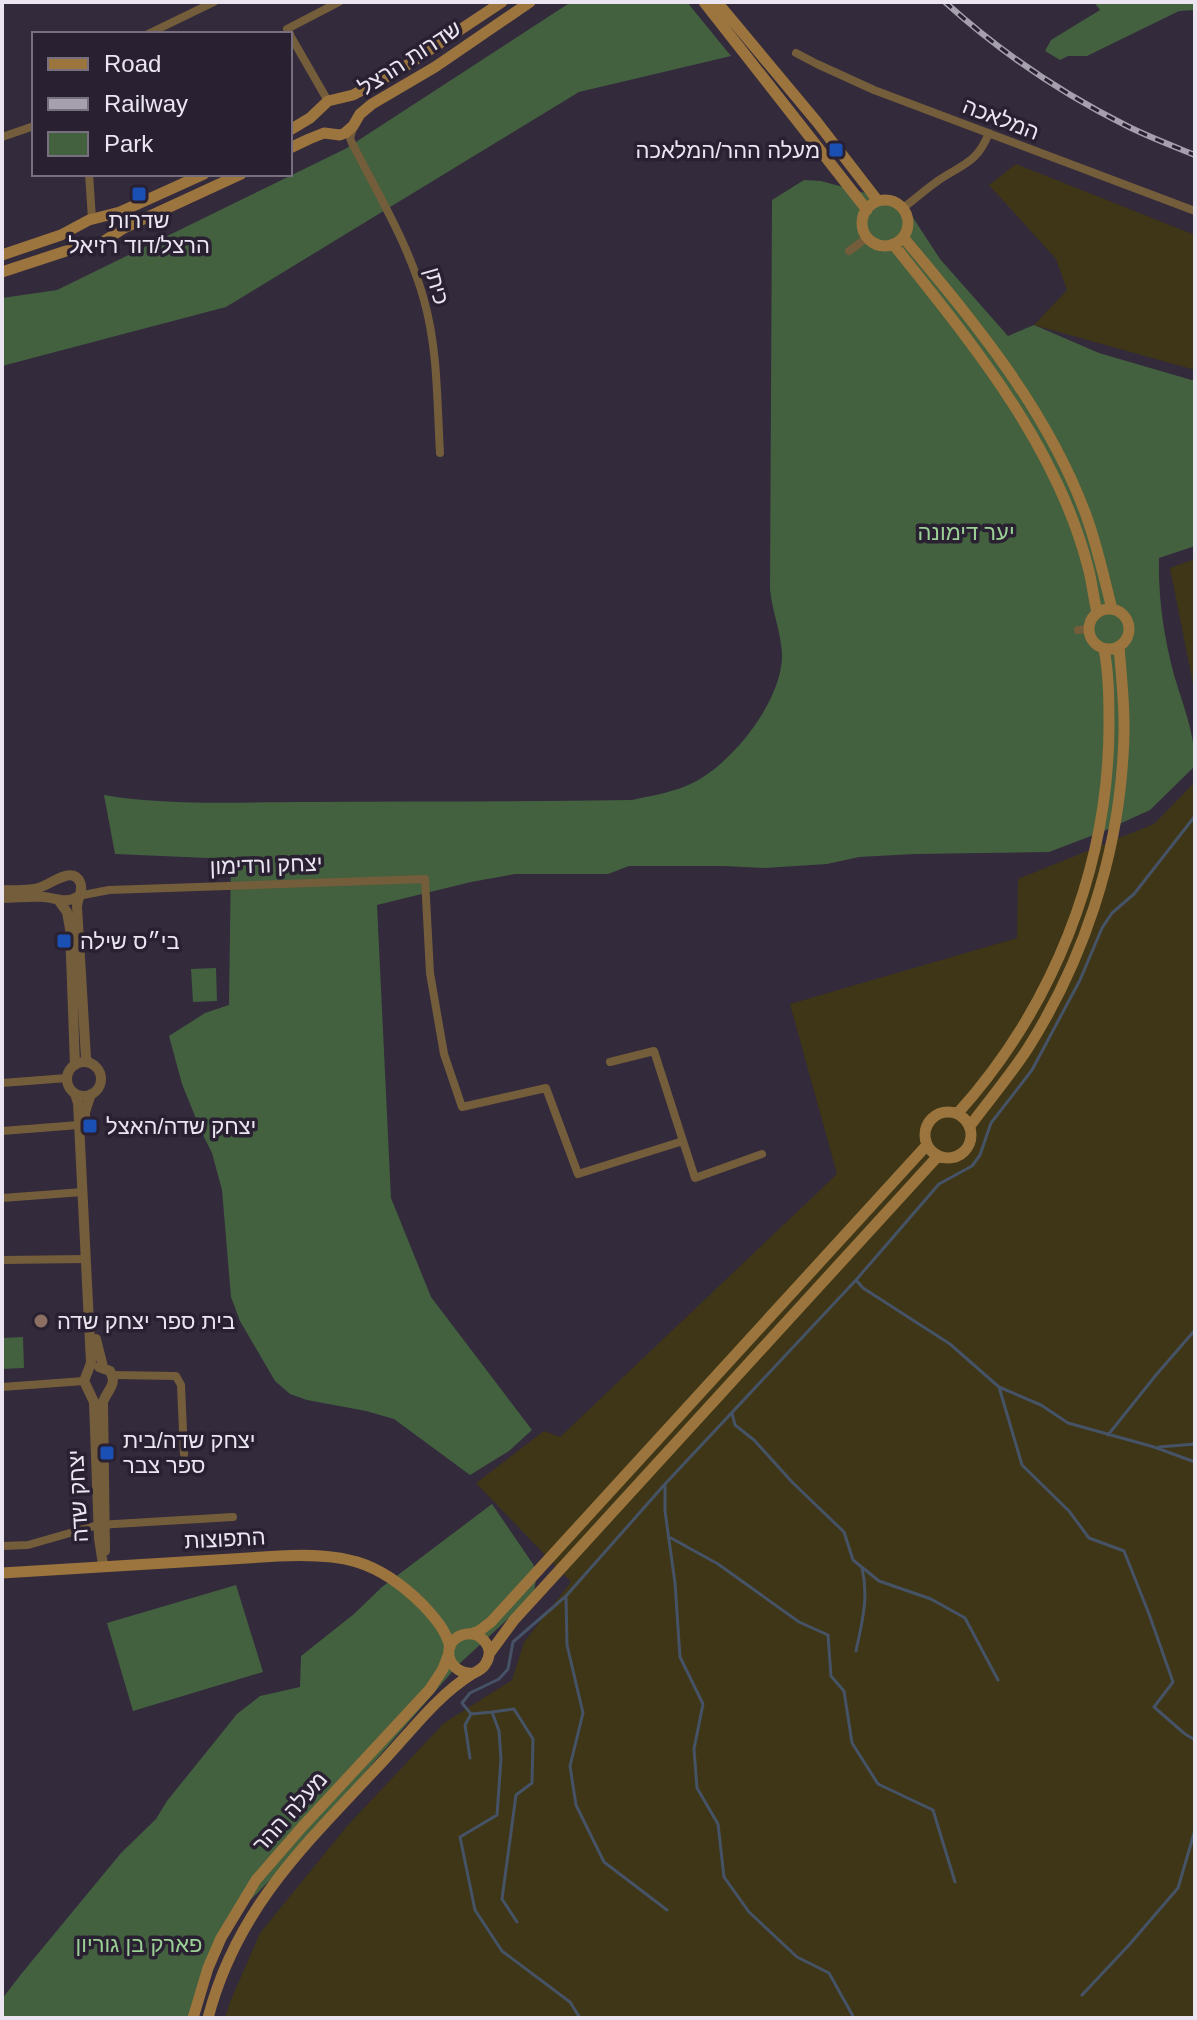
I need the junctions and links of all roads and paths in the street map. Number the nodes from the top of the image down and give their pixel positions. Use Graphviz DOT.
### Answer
graph roads {
  1 [pos="214,2"];
  2 [pos="339,2"];
  3 [pos="502,2"];
  4 [pos="530,2"];
  5 [pos="704,2"];
  6 [pos="717,2"];
  7 [pos="152,32"];
  8 [pos="289,32"];
  9 [pos="292,38"];
  10 [pos="796,53"];
  11 [pos="329,103"];
  12 [pos="354,125"];
  13 [pos="32,126"];
  14 [pos="292,129"];
  15 [pos="989,133"];
  16 [pos="2,134"];
  17 [pos="333,134"];
  18 [pos="352,143"];
  19 [pos="292,147"];
  20 [pos="89,176"];
  21 [pos="200,176"];
  22 [pos="237,176"];
  23 [pos="878,201"];
  24 [pos="903,208"];
  25 [pos="867,210"];
  26 [pos="1195,211"];
  27 [pos="97,218"];
  28 [pos="78,226"];
  29 [pos="109,237"];
  30 [pos="868,237"];
  31 [pos="898,240"];
  32 [pos="92,245"];
  33 [pos="849,251"];
  34 [pos="2,255"];
  35 [pos="2,272"];
  36 [pos="440,453"];
  37 [pos="1112,609"];
  38 [pos="1097,613"];
  39 [pos="1119,647"];
  40 [pos="1104,649"];
  41 [pos="50,884"];
  42 [pos="2,890"];
  43 [pos="79,893"];
  44 [pos="2,898"];
  45 [pos="57,901"];
  46 [pos="610,1062"];
  47 [pos="89,1063"];
  48 [pos="75,1065"];
  49 [pos="67,1078"];
  50 [pos="2,1083"];
  51 [pos="75,1094"];
  52 [pos="91,1094"];
  53 [pos="957,1114"];
  54 [pos="79,1125"];
  55 [pos="970,1126"];
  56 [pos="2,1131"];
  57 [pos="683,1141"];
  58 [pos="927,1145"];
  59 [pos="762,1154"];
  60 [pos="938,1156"];
  61 [pos="83,1192"];
  62 [pos="2,1198"];
  63 [pos="86,1259"];
  64 [pos="2,1260"];
  65 [pos="103,1367"];
  66 [pos="90,1369"];
  67 [pos="112,1375"];
  68 [pos="84,1381"];
  69 [pos="2,1387"];
  70 [pos="108,1393"];
  71 [pos="91,1394"];
  72 [pos="184,1454"];
  73 [pos="233,1517"];
  74 [pos="102,1524"];
  75 [pos="2,1546"];
  76 [pos="103,1565"];
  77 [pos="2,1573"];
  78 [pos="431,1614"];
  79 [pos="468,1634"];
  80 [pos="450,1650"];
  81 [pos="489,1654"];
  82 [pos="474,1673"];
  83 [pos="193,2018"];
  84 [pos="208,2018"];
  1 -- 7 [label="street"];
  2 -- 8 [label="street"];
  3 -- 11 [label="main road, שדרות הרצל"];
  4 -- 12 [label="main road, שדרות הרצל"];
  5 -- 25 [label="main road"];
  6 -- 23 [label="main road"];
  9 -- 11 [label="street"];
  10 -- 15 [label="street, המלאכה"];
  11 -- 12 [label="main road"];
  11 -- 14 [label="main road, שדרות הרצל"];
  11 -- 17 [label="main road"];
  12 -- 17 [label="main road"];
  12 -- 18 [label="street, כיתן"];
  13 -- 16 [label="street"];
  15 -- 24 [label="street"];
  15 -- 26 [label="street, המלאכה"];
  17 -- 18 [label="street"];
  17 -- 19 [label="main road"];
  18 -- 36 [label="street, כיתן"];
  20 -- 27 [label="street"];
  21 -- 27 [label="main road"];
  22 -- 29 [label="main road"];
  23 -- 24 [label="main road"];
  23 -- 25 [label="main road"];
  24 -- 31 [label="main road"];
  25 -- 30 [label="main road"];
  27 -- 28 [label="main road"];
  27 -- 29 [label="main road"];
  28 -- 32 [label="main road"];
  28 -- 34 [label="main road"];
  29 -- 32 [label="main road"];
  30 -- 31 [label="main road"];
  30 -- 33 [label="street"];
  31 -- 37 [label="main road"];
  31 -- 38 [label="main road"];
  32 -- 35 [label="main road"];
  37 -- 38 [label="main road"];
  37 -- 39 [label="main road"];
  38 -- 40 [label="main road"];
  39 -- 40 [label="main road"];
  39 -- 55 [label="main road"];
  40 -- 53 [label="main road"];
  41 -- 42 [label="street"];
  41 -- 43 [label="street"];
  41 -- 45 [label="street"];
  43 -- 45 [label="street"];
  43 -- 47 [label="street"];
  43 -- 57 [label="street, יצחק ורדימון"];
  44 -- 45 [label="street"];
  45 -- 48 [label="street"];
  46 -- 57 [label="street"];
  47 -- 48 [label="street"];
  47 -- 52 [label="street"];
  48 -- 49 [label="street"];
  49 -- 50 [label="street"];
  49 -- 51 [label="street"];
  51 -- 52 [label="street"];
  51 -- 54 [label="street"];
  52 -- 65 [label="street"];
  53 -- 55 [label="main road"];
  53 -- 58 [label="main road"];
  54 -- 56 [label="street"];
  54 -- 61 [label="street"];
  55 -- 60 [label="main road"];
  57 -- 59 [label="street"];
  58 -- 60 [label="main road"];
  58 -- 79 [label="main road"];
  60 -- 81 [label="main road"];
  61 -- 62 [label="street"];
  61 -- 63 [label="street"];
  63 -- 64 [label="street"];
  63 -- 66 [label="street"];
  65 -- 66 [label="street"];
  65 -- 67 [label="street"];
  66 -- 68 [label="street"];
  67 -- 70 [label="street"];
  67 -- 72 [label="street"];
  68 -- 69 [label="street"];
  68 -- 71 [label="street"];
  70 -- 71 [label="street"];
  70 -- 74 [label="street, יצחק שדה"];
  71 -- 74 [label="street, יצחק שדה"];
  73 -- 74 [label="street"];
  74 -- 75 [label="street"];
  74 -- 76 [label="street, יצחק שדה"];
  76 -- 77 [label="main road, התפוצות"];
  76 -- 78 [label="main road, התפוצות"];
  78 -- 79 [label="main road, התפוצות"];
  78 -- 80 [label="main road, התפוצות"];
  79 -- 80 [label="main road"];
  79 -- 81 [label="main road"];
  80 -- 82 [label="main road"];
  80 -- 83 [label="main road, מעלה ההר"];
  81 -- 82 [label="main road"];
  82 -- 84 [label="main road, מעלה ההר"];
}
